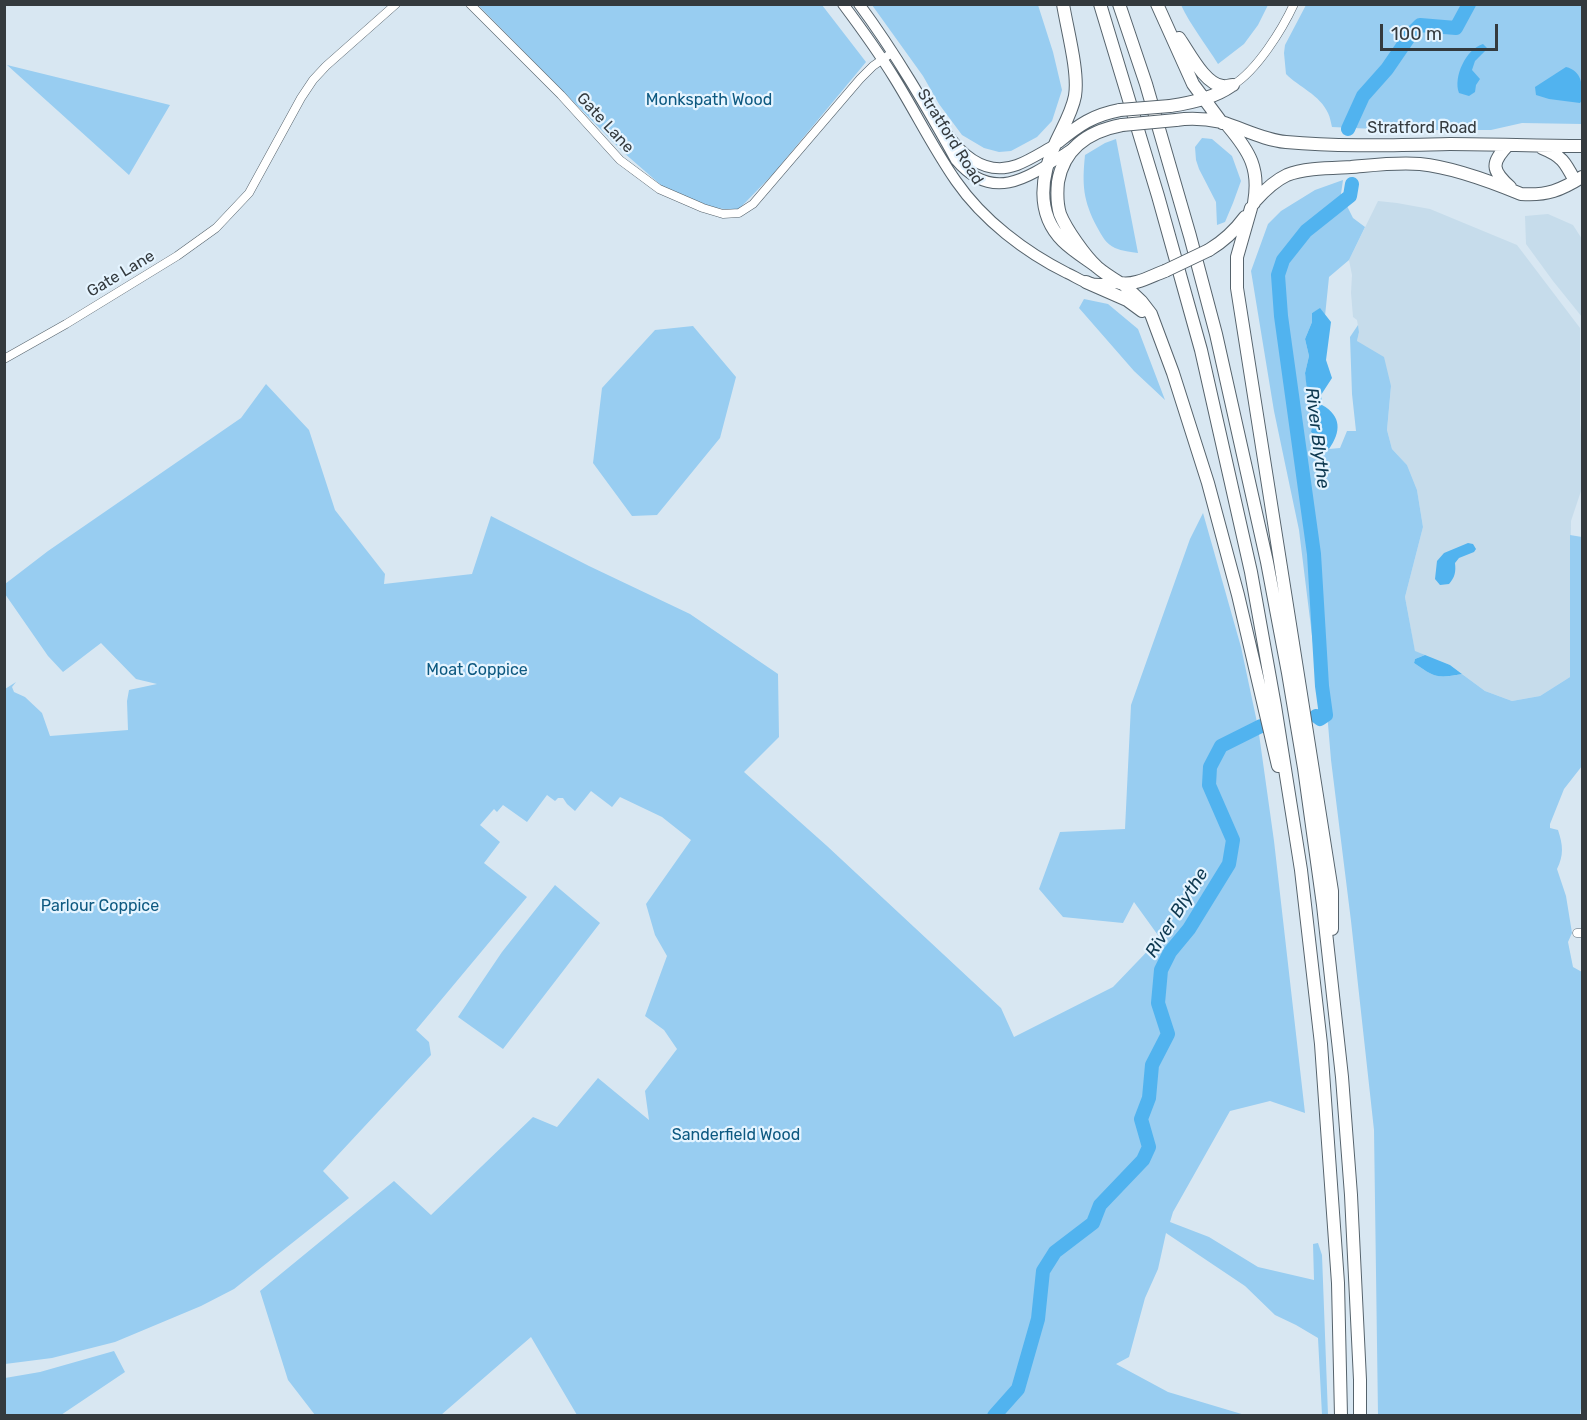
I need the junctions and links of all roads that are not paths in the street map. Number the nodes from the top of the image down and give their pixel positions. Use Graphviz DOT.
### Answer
graph roads {
  1 [pos="396,4"];
  2 [pos="470,4"];
  3 [pos="843,4"];
  4 [pos="859,4"];
  5 [pos="1062,4"];
  6 [pos="1100,4"];
  7 [pos="1119,4"];
  8 [pos="1294,4"];
  9 [pos="1159,8"];
  10 [pos="893,52"];
  11 [pos="882,59"];
  12 [pos="1233,85"];
  13 [pos="920,95"];
  14 [pos="1204,99"];
  15 [pos="1225,124"];
  16 [pos="1055,145"];
  17 [pos="1508,145"];
  18 [pos="1538,146"];
  19 [pos="1582,146"];
  20 [pos="1075,147"];
  21 [pos="1046,166"];
  22 [pos="1579,179"];
  23 [pos="1515,192"];
  24 [pos="1253,204"];
  25 [pos="1096,266"];
  26 [pos="1086,282"];
  27 [pos="1121,284"];
  28 [pos="1155,325"];
  29 [pos="4,359"];
  30 [pos="1301,870"];
  31 [pos="1333,998"];
  32 [pos="1341,1416"];
  33 [pos="1360,1416"];
  1 -- 29 [label="street, Gate Lane"];
  2 -- 11 [label="street, Gate Lane"];
  3 -- 11 [label="main road, Stratford Road"];
  4 -- 10 [label="main road, Stratford Road"];
  5 -- 16 [label="highway"];
  6 -- 30 [label="highway"];
  7 -- 31 [label="highway"];
  8 -- 12 [label="street"];
  9 -- 12 [label="highway"];
  9 -- 14 [label="highway"];
  10 -- 11 [label="street, Gate Lane"];
  10 -- 13 [label="main road, Stratford Road"];
  11 -- 26 [label="main road, Stratford Road"];
  12 -- 14 [label="highway"];
  13 -- 16 [label="main road"];
  13 -- 21 [label="main road, Stratford Road"];
  14 -- 15 [label="highway"];
  14 -- 16 [label="highway, bridge"];
  15 -- 17 [label="highway, Stratford Road"];
  15 -- 20 [label="highway, bridge"];
  15 -- 24 [label="highway"];
  16 -- 21 [label="highway"];
  17 -- 18 [label="highway, Stratford Road"];
  17 -- 23 [label="highway"];
  18 -- 19 [label="highway, Stratford Road"];
  18 -- 22 [label="highway"];
  20 -- 21 [label="main road, Stratford Road"];
  20 -- 25 [label="highway"];
  21 -- 25 [label="highway"];
  22 -- 23 [label="highway"];
  23 -- 24 [label="highway"];
  24 -- 27 [label="highway, bridge"];
  24 -- 31 [label="highway"];
  25 -- 27 [label="highway"];
  26 -- 27 [label="main road, Stratford Road"];
  26 -- 28 [label="highway"];
  27 -- 28 [label="highway"];
  28 -- 30 [label="highway"];
  30 -- 32 [label="highway"];
  31 -- 33 [label="highway"];
}
